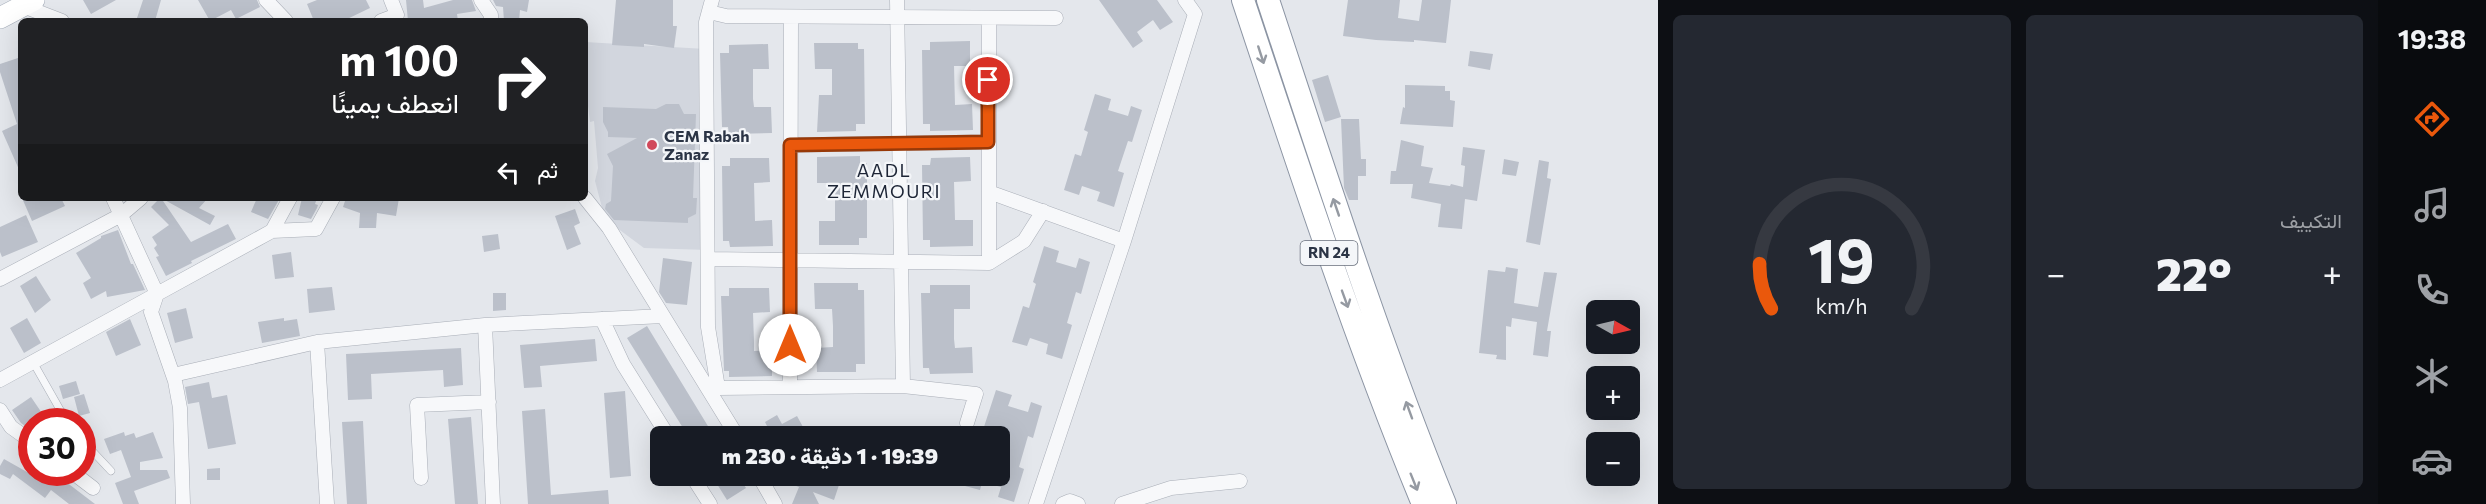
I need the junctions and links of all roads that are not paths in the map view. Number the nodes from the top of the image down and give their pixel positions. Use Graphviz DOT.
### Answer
graph roads {
  1 [pos="266,0"];
  2 [pos="392,0"];
  3 [pos="481,0"];
  4 [pos="897,0"];
  5 [pos="1185,0"];
  6 [pos="1243,0"];
  7 [pos="1268,0"];
  8 [pos="710,6"];
  9 [pos="26,7"];
  10 [pos="791,16"];
  11 [pos="897,17"];
  12 [pos="0,18"];
  13 [pos="54,18"];
  14 [pos="283,18"];
  15 [pos="398,18"];
  16 [pos="491,18"];
  17 [pos="989,18"];
  18 [pos="1056,18"];
  19 [pos="988,142"];
  20 [pos="899,144"];
  21 [pos="790,145"];
  22 [pos="989,192"];
  23 [pos="114,201"];
  24 [pos="138,201"];
  25 [pos="288,201"];
  26 [pos="331,201"];
  27 [pos="587,201"];
  28 [pos="1043,211"];
  29 [pos="121,216"];
  30 [pos="272,231"];
  31 [pos="1124,241"];
  32 [pos="708,259"];
  33 [pos="790,260"];
  34 [pos="901,261"];
  35 [pos="989,263"];
  36 [pos="0,279"];
  37 [pos="157,294"];
  38 [pos="663,316"];
  39 [pos="602,319"];
  40 [pos="485,325"];
  41 [pos="317,342"];
  42 [pos="33,362"];
  43 [pos="173,375"];
  44 [pos="0,380"];
  45 [pos="903,386"];
  46 [pos="790,387"];
  47 [pos="714,389"];
  48 [pos="489,402"];
  49 [pos="59,408"];
  50 [pos="0,410"];
  51 [pos="967,423"];
  52 [pos="662,426"];
  53 [pos="732,426"];
  54 [pos="18,432"];
  55 [pos="96,455"];
  56 [pos="111,471"];
  57 [pos="421,478"];
  58 [pos="1240,481"];
  59 [pos="90,486"];
  60 [pos="698,486"];
  61 [pos="764,486"];
  62 [pos="93,488"];
  63 [pos="772,503"];
  64 [pos="183,504"];
  65 [pos="327,504"];
  66 [pos="493,504"];
  67 [pos="710,504"];
  68 [pos="1036,504"];
  69 [pos="1063,504"];
  70 [pos="1078,504"];
  71 [pos="1122,504"];
  72 [pos="1423,504"];
  73 [pos="1445,504"];
  1 -- 14 [label="street"];
  2 -- 15 [label="street"];
  3 -- 16 [label="street"];
  4 -- 11 [label="street"];
  5 -- 31 [label="street"];
  6 -- 72 [label="highway, RN 24, one-way"];
  73 -- 7 [label="highway, RN 24, one-way"];
  8 -- 10 [label="street"];
  8 -- 32 [label="street"];
  9 -- 12 [label="main road"];
  9 -- 13 [label="street"];
  10 -- 11 [label="street"];
  10 -- 21 [label="street"];
  11 -- 17 [label="street"];
  11 -- 20 [label="street"];
  17 -- 18 [label="street"];
  17 -- 19 [label="street"];
  19 -- 20 [label="street"];
  19 -- 22 [label="street"];
  20 -- 21 [label="street"];
  20 -- 34 [label="street"];
  21 -- 33 [label="street"];
  22 -- 28 [label="street"];
  22 -- 35 [label="street"];
  23 -- 29 [label="street"];
  24 -- 29 [label="street"];
  25 -- 30 [label="street"];
  26 -- 30 [label="street"];
  27 -- 38 [label="street"];
  28 -- 31 [label="street"];
  28 -- 35 [label="street"];
  29 -- 36 [label="street"];
  29 -- 37 [label="street"];
  30 -- 37 [label="street"];
  31 -- 68 [label="street"];
  32 -- 33 [label="street"];
  32 -- 47 [label="street"];
  33 -- 34 [label="street"];
  33 -- 46 [label="street"];
  34 -- 35 [label="street"];
  34 -- 45 [label="street"];
  37 -- 42 [label="street"];
  37 -- 43 [label="street"];
  38 -- 39 [label="street"];
  38 -- 47 [label="street"];
  39 -- 40 [label="street"];
  39 -- 52 [label="street"];
  40 -- 41 [label="street"];
  40 -- 48 [label="street"];
  41 -- 43 [label="street"];
  41 -- 65 [label="street"];
  42 -- 44 [label="street"];
  42 -- 49 [label="lane"];
  43 -- 64 [label="street"];
  45 -- 46 [label="street"];
  45 -- 51 [label="street"];
  46 -- 47 [label="street"];
  47 -- 53 [label="street"];
  48 -- 57 [label="street"];
  48 -- 66 [label="street"];
  50 -- 54 [label="street"];
  55 -- 56 [label="lane"];
  58 -- 71 [label="street"];
  59 -- 62 [label="street"];
  60 -- 67 [label="street"];
  61 -- 63 [label="street"];
  69 -- 70 [label="street"];
}
